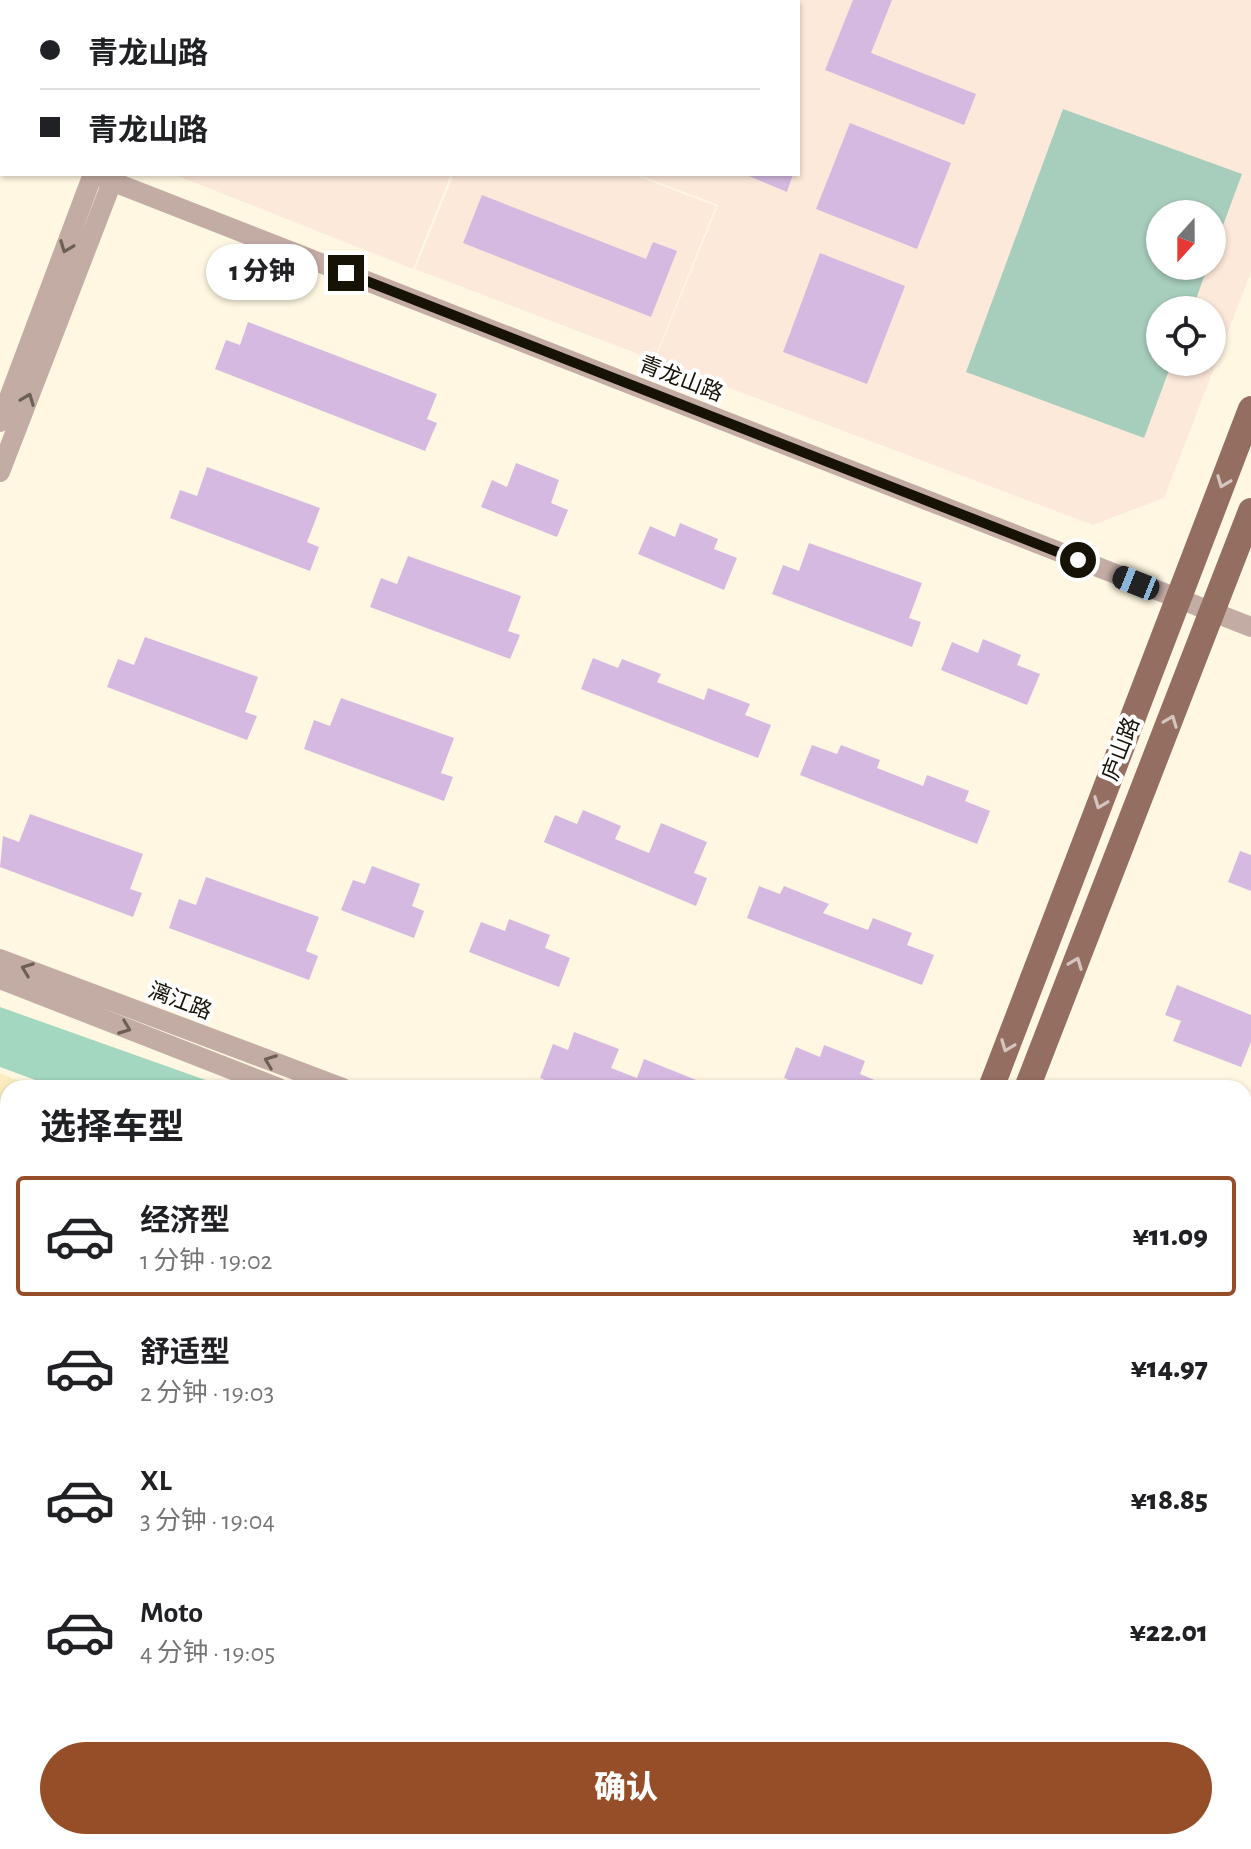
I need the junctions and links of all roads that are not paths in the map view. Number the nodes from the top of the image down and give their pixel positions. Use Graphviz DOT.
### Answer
graph roads {
  1 [pos="106,177"];
  2 [pos="1251,409"];
  3 [pos="0,422"];
  4 [pos="0,472"];
  5 [pos="1251,511"];
  6 [pos="1178,599"];
  7 [pos="1213,613"];
  8 [pos="1251,627"];
  9 [pos="0,959"];
  10 [pos="0,979"];
  11 [pos="259,1080"];
  12 [pos="322,1080"];
  13 [pos="994,1080"];
  14 [pos="1030,1080"];
  1 -- 3 [label="street, one-way"];
  4 -- 1 [label="street, one-way"];
  1 -- 6 [label="street, 青龙山路"];
  2 -- 6 [label="main road, 庐山路, one-way"];
  5 -- 7 [label="main road, 庐山路"];
  6 -- 7 [label="street, 青龙山路"];
  6 -- 13 [label="main road, 庐山路, one-way"];
  7 -- 8 [label="street, 青龙山路"];
  14 -- 7 [label="main road, 庐山路, one-way"];
  12 -- 9 [label="street, 漓江路, one-way"];
  10 -- 11 [label="street, 漓江路, one-way"];
}
